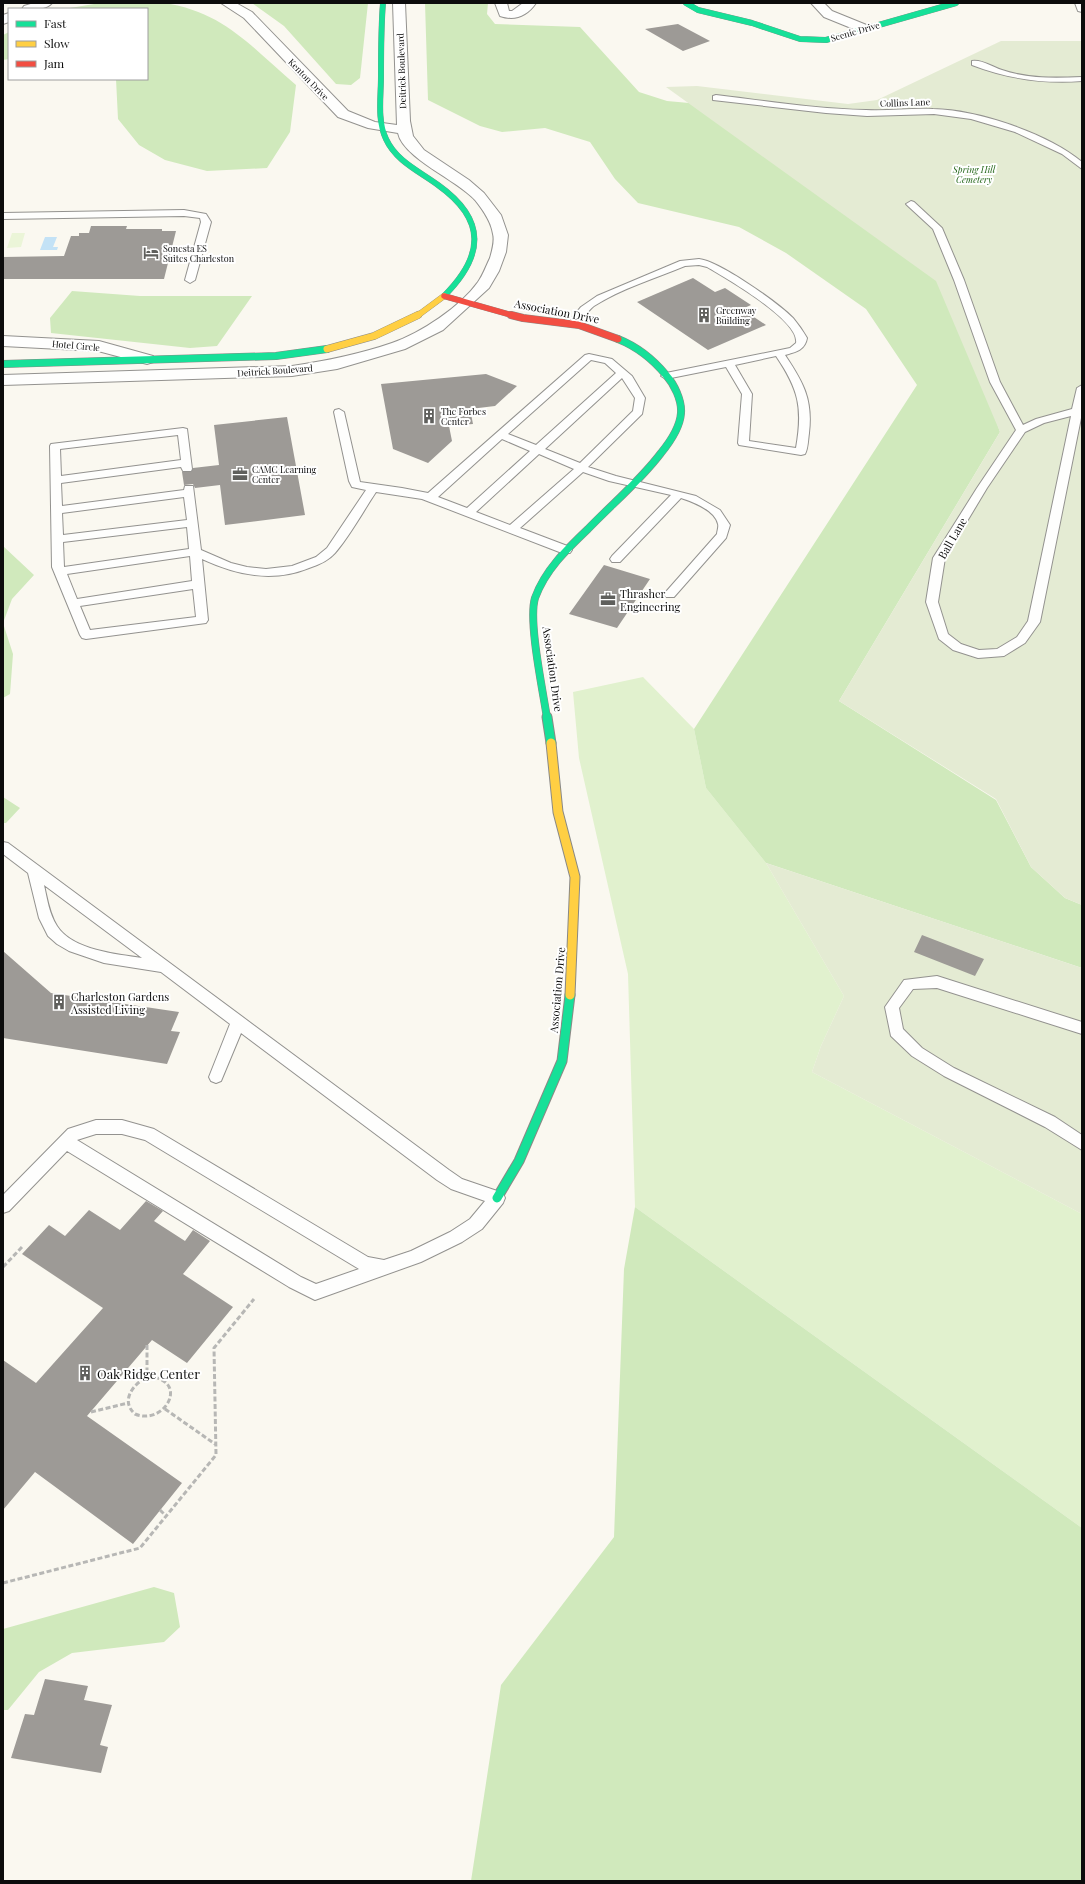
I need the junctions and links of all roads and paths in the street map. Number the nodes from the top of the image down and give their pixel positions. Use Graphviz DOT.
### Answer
graph roads {
  1 [pos="46,3"];
  2 [pos="227,3"];
  3 [pos="383,3"];
  4 [pos="399,3"];
  5 [pos="501,3"];
  6 [pos="530,3"];
  7 [pos="686,3"];
  8 [pos="817,3"];
  9 [pos="956,3"];
  10 [pos="1081,3"];
  11 [pos="31,8"];
  12 [pos="1082,8"];
  13 [pos="865,29"];
  14 [pos="975,63"];
  15 [pos="1082,79"];
  16 [pos="716,98"];
  17 [pos="383,129"];
  18 [pos="405,130"];
  19 [pos="1082,166"];
  20 [pos="911,204"];
  21 [pos="3,216"];
  22 [pos="190,280"];
  23 [pos="444,296"];
  24 [pos="467,302"];
  25 [pos="572,324"];
  26 [pos="3,341"];
  27 [pos="779,353"];
  28 [pos="147,359"];
  29 [pos="728,363"];
  30 [pos="3,364"];
  31 [pos="622,373"];
  32 [pos="666,376"];
  33 [pos="3,380"];
  34 [pos="1082,388"];
  35 [pos="339,412"];
  36 [pos="1077,412"];
  37 [pos="1021,430"];
  38 [pos="501,435"];
  39 [pos="538,450"];
  40 [pos="581,468"];
  41 [pos="56,480"];
  42 [pos="634,483"];
  43 [pos="373,488"];
  44 [pos="678,495"];
  45 [pos="430,498"];
  46 [pos="56,510"];
  47 [pos="468,512"];
  48 [pos="192,523"];
  49 [pos="512,529"];
  50 [pos="57,539"];
  51 [pos="566,550"];
  52 [pos="195,552"];
  53 [pos="616,559"];
  54 [pos="59,571"];
  55 [pos="199,584"];
  56 [pos="670,594"];
  57 [pos="73,603"];
  58 [pos="3,846"];
  59 [pos="34,870"];
  60 [pos="165,968"];
  61 [pos="238,1022"];
  62 [pos="1082,1028"];
  63 [pos="216,1077"];
  64 [pos="66,1142"];
  65 [pos="1082,1143"];
  66 [pos="497,1198"];
  67 [pos="3,1206"];
  68 [pos="22,1247"];
  69 [pos="3,1267"];
  70 [pos="384,1267"];
  71 [pos="254,1299"];
  72 [pos="147,1346"];
  73 [pos="147,1377"];
  74 [pos="128,1403"];
  75 [pos="164,1409"];
  76 [pos="91,1412"];
  77 [pos="215,1444"];
  78 [pos="160,1510"];
  79 [pos="166,1516"];
  80 [pos="3,1582"];
  1 -- 11 [label="street"];
  2 -- 17 [label="street, Kenton Drive"];
  3 -- 17 [label="street, Deitrick Boulevard"];
  4 -- 18 [label="street, Deitrick Boulevard"];
  5 -- 6 [label="street"];
  7 -- 13 [label="street, Scenic Drive"];
  8 -- 13 [label="street"];
  9 -- 13 [label="street, Scenic Drive"];
  10 -- 12 [label="street"];
  14 -- 15 [label="lane"];
  16 -- 19 [label="lane, Collins Lane"];
  17 -- 18 [label="street, Kenton Drive"];
  17 -- 23 [label="street, Deitrick Boulevard"];
  18 -- 24 [label="street, Deitrick Boulevard"];
  20 -- 37 [label="lane"];
  21 -- 22 [label="lane"];
  23 -- 24 [label="street, Association Drive"];
  23 -- 28 [label="street, Deitrick Boulevard"];
  24 -- 25 [label="street, Association Drive"];
  24 -- 33 [label="street, Deitrick Boulevard"];
  25 -- 27 [label="lane"];
  25 -- 32 [label="street, Association Drive"];
  26 -- 28 [label="street, Hotel Circle"];
  27 -- 29 [label="lane"];
  27 -- 29 [label="lane"];
  28 -- 30 [label="street, Deitrick Boulevard"];
  29 -- 32 [label="lane"];
  31 -- 38 [label="lane"];
  31 -- 39 [label="lane"];
  31 -- 40 [label="lane"];
  32 -- 42 [label="street, Association Drive"];
  34 -- 36 [label="lane, Ball Lane"];
  35 -- 43 [label="lane"];
  36 -- 37 [label="lane"];
  36 -- 37 [label="lane, Ball Lane"];
  38 -- 39 [label="lane"];
  38 -- 45 [label="lane"];
  39 -- 40 [label="lane"];
  39 -- 47 [label="lane"];
  40 -- 42 [label="lane"];
  40 -- 49 [label="lane"];
  41 -- 41 [label="lane"];
  41 -- 46 [label="lane"];
  42 -- 44 [label="lane"];
  42 -- 51 [label="street, Association Drive"];
  43 -- 45 [label="lane"];
  43 -- 52 [label="lane"];
  44 -- 53 [label="lane"];
  44 -- 56 [label="lane"];
  45 -- 47 [label="lane"];
  46 -- 48 [label="lane"];
  46 -- 50 [label="lane"];
  47 -- 49 [label="lane"];
  48 -- 50 [label="lane"];
  48 -- 52 [label="lane"];
  49 -- 51 [label="lane"];
  50 -- 54 [label="lane"];
  51 -- 66 [label="street, Association Drive"];
  52 -- 54 [label="lane"];
  52 -- 55 [label="lane"];
  54 -- 57 [label="lane"];
  55 -- 57 [label="lane"];
  55 -- 57 [label="lane"];
  58 -- 59 [label="lane"];
  59 -- 60 [label="lane"];
  59 -- 60 [label="lane"];
  60 -- 61 [label="lane"];
  61 -- 63 [label="lane"];
  61 -- 66 [label="lane"];
  62 -- 65 [label="lane"];
  64 -- 67 [label="lane"];
  64 -- 70 [label="lane"];
  64 -- 70 [label="lane"];
  66 -- 70 [label="lane"];
  68 -- 69 [label="path"];
  71 -- 77 [label="path"];
  72 -- 73 [label="path"];
  73 -- 74 [label="path"];
  73 -- 75 [label="path"];
  74 -- 75 [label="path"];
  74 -- 76 [label="path"];
  75 -- 77 [label="path"];
  77 -- 79 [label="path"];
  78 -- 79 [label="path"];
  79 -- 80 [label="path"];
}
